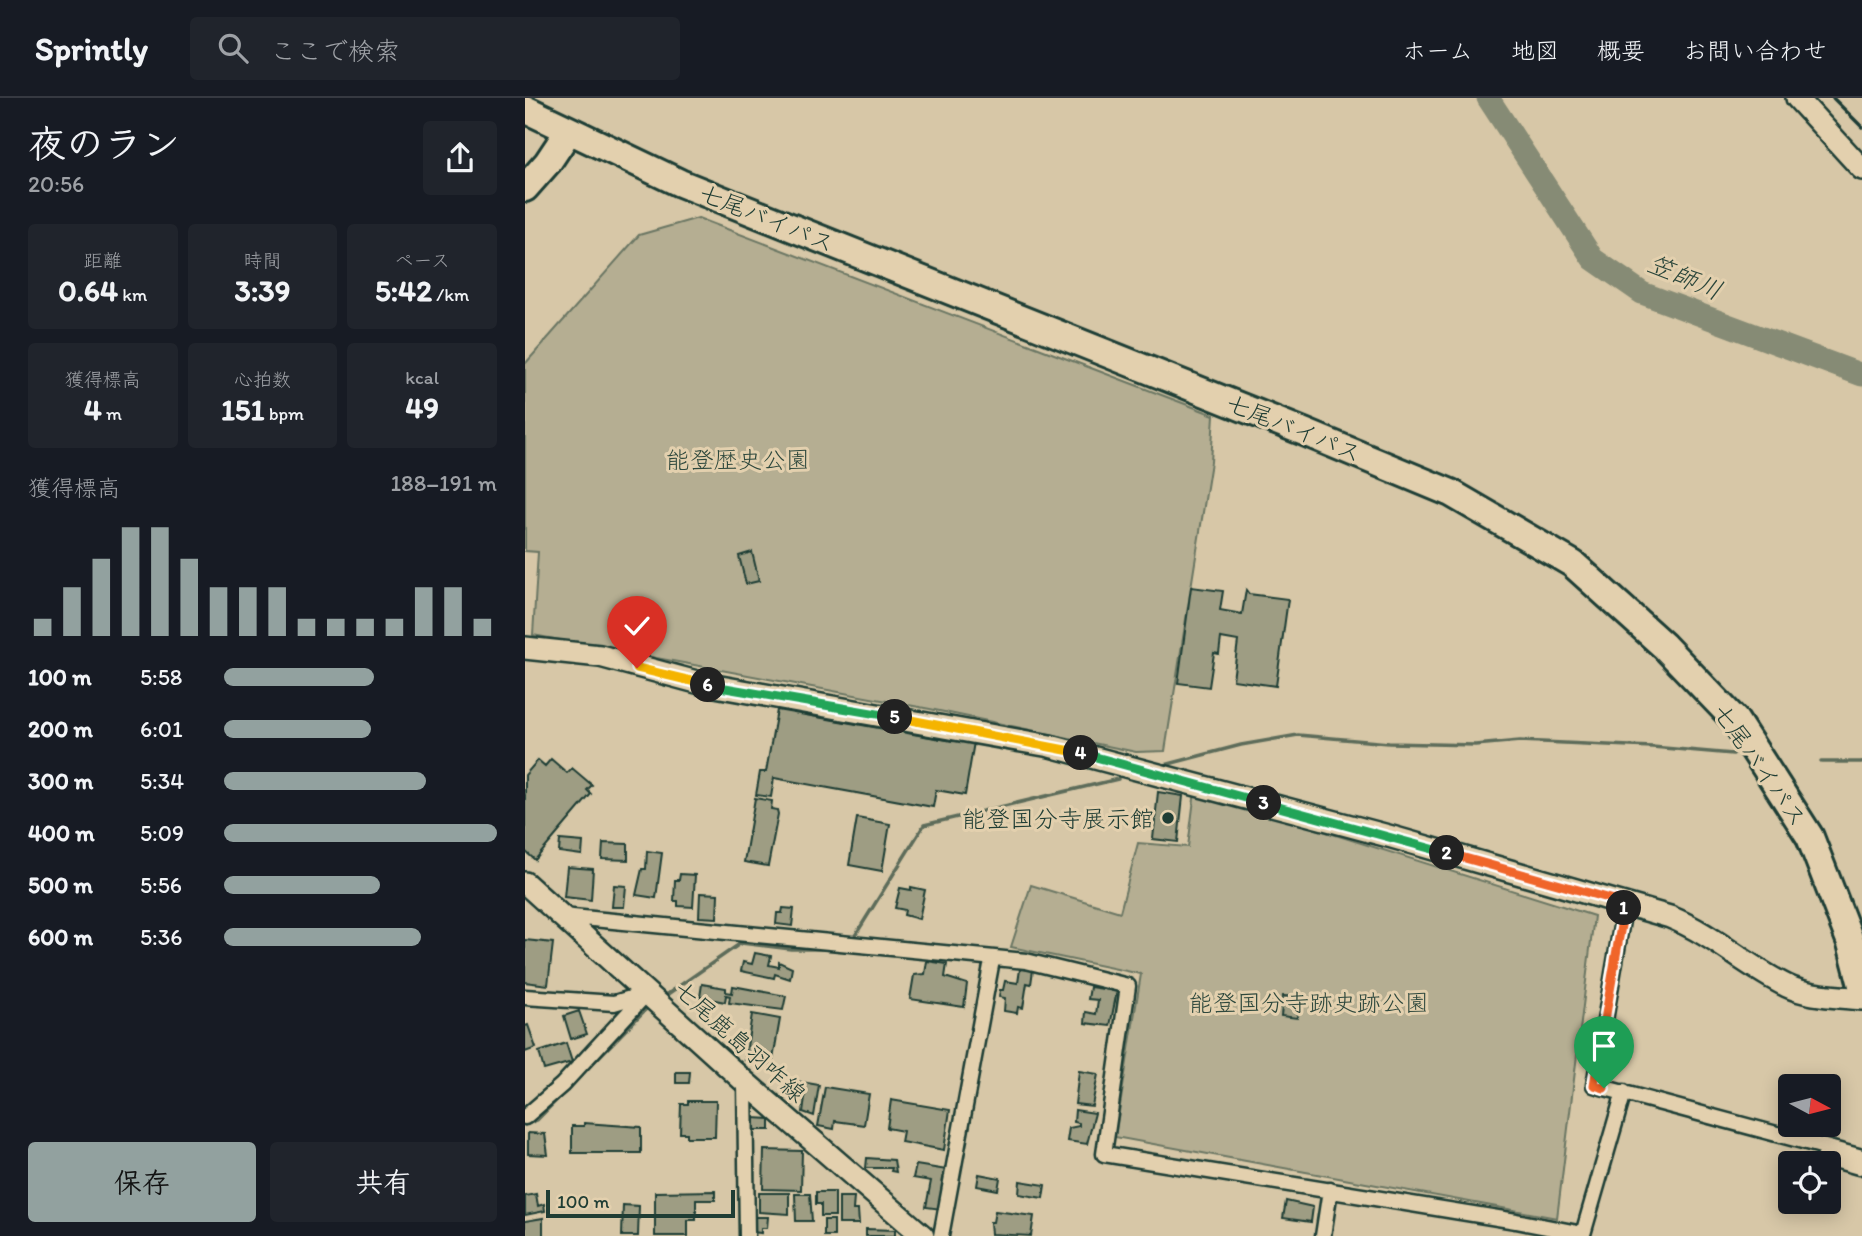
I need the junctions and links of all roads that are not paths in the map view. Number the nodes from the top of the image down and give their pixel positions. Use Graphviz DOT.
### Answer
graph roads {
  1 [pos="1797,98"];
  2 [pos="525,109"];
  3 [pos="568,132"];
  4 [pos="1862,169"];
  5 [pos="525,188"];
  6 [pos="525,648"];
  7 [pos="525,883"];
  8 [pos="1625,903"];
  9 [pos="562,916"];
  10 [pos="992,960"];
  11 [pos="1862,985"];
  12 [pos="525,997"];
  13 [pos="653,998"];
  14 [pos="1862,999"];
  15 [pos="745,1082"];
  16 [pos="1625,1092"];
  17 [pos="525,1117"];
  18 [pos="1861,1162"];
  19 [pos="1330,1190"];
  20 [pos="747,1236"];
  21 [pos="923,1236"];
  22 [pos="941,1236"];
  23 [pos="1323,1236"];
  1 -- 4 [label="street"];
  2 -- 3 [label="highway, 七尾バイパス"];
  3 -- 5 [label="highway"];
  3 -- 11 [label="highway, 七尾バイパス"];
  6 -- 8 [label="street"];
  7 -- 9 [label="street, 七尾鹿島羽咋線"];
  8 -- 14 [label="street"];
  8 -- 16 [label="street"];
  9 -- 10 [label="street"];
  9 -- 13 [label="street, 七尾鹿島羽咋線"];
  10 -- 19 [label="street"];
  10 -- 22 [label="street"];
  12 -- 13 [label="street"];
  13 -- 15 [label="street, 七尾鹿島羽咋線"];
  13 -- 17 [label="street"];
  15 -- 20 [label="street"];
  15 -- 21 [label="street, 七尾鹿島羽咋線"];
  16 -- 18 [label="street"];
  16 -- 19 [label="street"];
  19 -- 23 [label="street"];
}
